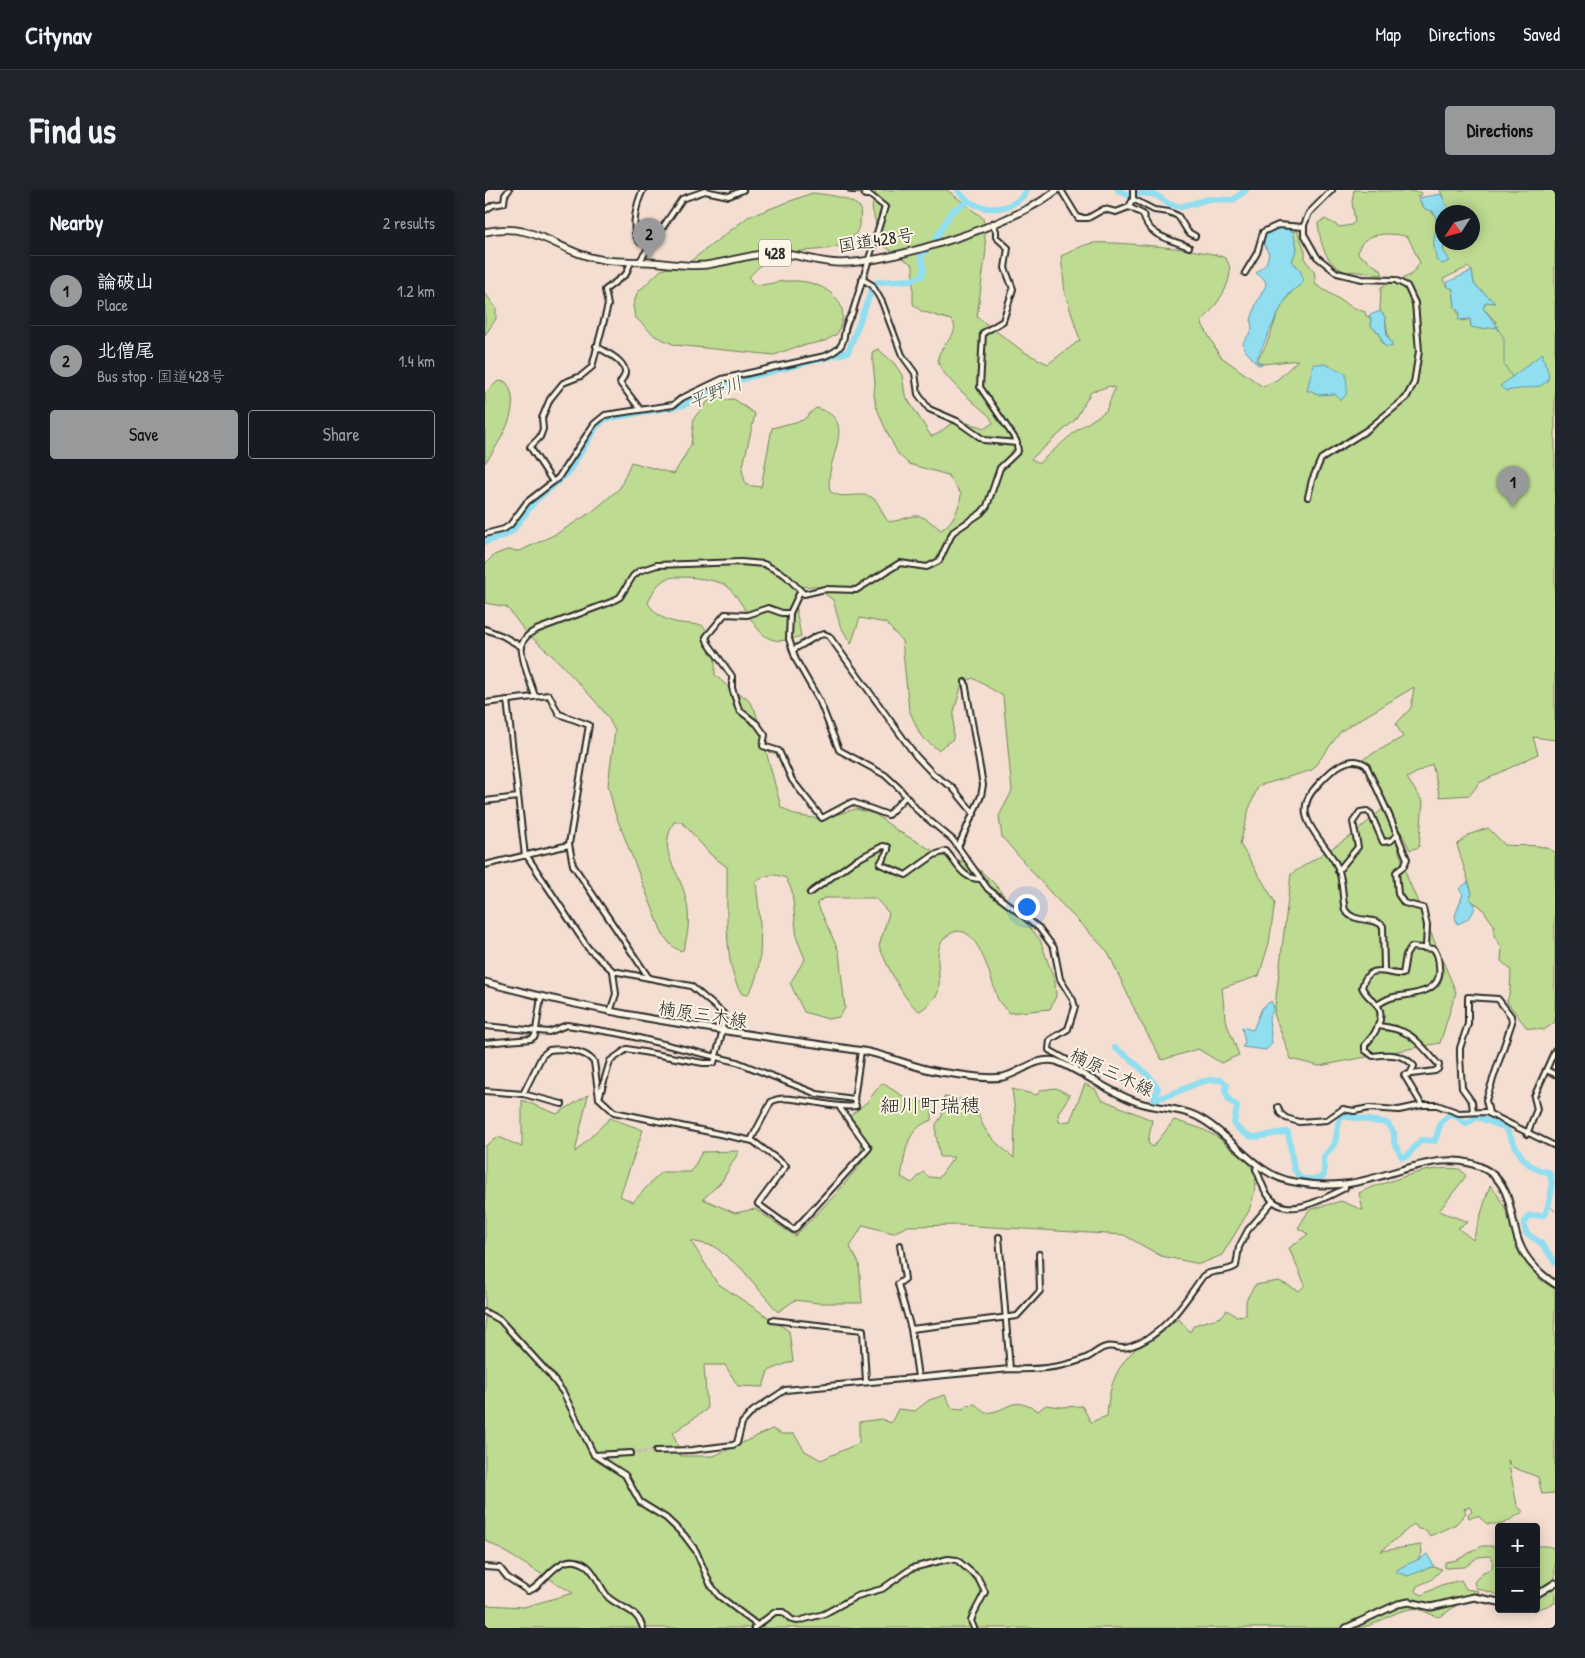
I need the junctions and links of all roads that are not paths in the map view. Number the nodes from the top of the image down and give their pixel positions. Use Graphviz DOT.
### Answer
graph roads {
  1 [pos="509,190"];
  2 [pos="643,190"];
  3 [pos="743,190"];
  4 [pos="851,190"];
  5 [pos="1057,190"];
  6 [pos="1061,190"];
  7 [pos="1133,190"];
  8 [pos="1332,190"];
  9 [pos="704,191"];
  10 [pos="866,191"];
  11 [pos="1133,199"];
  12 [pos="1129,207"];
  13 [pos="485,210"];
  14 [pos="993,223"];
  15 [pos="1303,227"];
  16 [pos="485,232"];
  17 [pos="1195,236"];
  18 [pos="653,239"];
  19 [pos="1189,247"];
  20 [pos="870,259"];
  21 [pos="631,262"];
  22 [pos="639,262"];
  23 [pos="1245,273"];
  24 [pos="862,279"];
  25 [pos="596,346"];
  26 [pos="640,409"];
  27 [pos="1017,443"];
  28 [pos="553,482"];
  29 [pos="1308,497"];
  30 [pos="485,534"];
  31 [pos="800,592"];
  32 [pos="790,613"];
  33 [pos="485,629"];
  34 [pos="522,647"];
  35 [pos="793,650"];
  36 [pos="965,682"];
  37 [pos="535,696"];
  38 [pos="507,700"];
  39 [pos="485,703"];
  40 [pos="906,796"];
  41 [pos="518,798"];
  42 [pos="485,801"];
  43 [pos="974,814"];
  44 [pos="1398,835"];
  45 [pos="569,845"];
  46 [pos="958,847"];
  47 [pos="526,856"];
  48 [pos="485,865"];
  49 [pos="1338,871"];
  50 [pos="979,880"];
  51 [pos="810,893"];
  52 [pos="1426,947"];
  53 [pos="1385,969"];
  54 [pos="613,971"];
  55 [pos="649,978"];
  56 [pos="485,982"];
  57 [pos="541,997"];
  58 [pos="1377,1005"];
  59 [pos="610,1012"];
  60 [pos="485,1026"];
  61 [pos="1378,1026"];
  62 [pos="722,1031"];
  63 [pos="536,1032"];
  64 [pos="485,1043"];
  65 [pos="1555,1050"];
  66 [pos="861,1051"];
  67 [pos="716,1057"];
  68 [pos="1075,1070"];
  69 [pos="1546,1070"];
  70 [pos="1411,1074"];
  71 [pos="1555,1074"];
  72 [pos="485,1091"];
  73 [pos="523,1094"];
  74 [pos="599,1098"];
  75 [pos="855,1099"];
  76 [pos="563,1104"];
  77 [pos="1422,1105"];
  78 [pos="1278,1107"];
  79 [pos="840,1108"];
  80 [pos="1473,1112"];
  81 [pos="1489,1113"];
  82 [pos="1527,1134"];
  83 [pos="751,1140"];
  84 [pos="1555,1146"];
  85 [pos="1258,1165"];
  86 [pos="1345,1184"];
  87 [pos="1273,1201"];
  88 [pos="999,1237"];
  89 [pos="900,1245"];
  90 [pos="1039,1254"];
  91 [pos="1555,1284"];
  92 [pos="485,1312"];
  93 [pos="1005,1318"];
  94 [pos="772,1320"];
  95 [pos="911,1329"];
  96 [pos="1009,1370"];
  97 [pos="918,1377"];
  98 [pos="867,1382"];
  99 [pos="656,1451"];
  100 [pos="631,1453"];
  101 [pos="594,1455"];
  102 [pos="485,1567"];
  103 [pos="1555,1583"];
  104 [pos="1540,1592"];
  105 [pos="1495,1601"];
  106 [pos="755,1626"];
  107 [pos="643,1628"];
  108 [pos="974,1628"];
  109 [pos="1347,1628"];
  1 -- 13 [label="street"];
  2 -- 18 [label="street"];
  3 -- 9 [label="street"];
  4 -- 10 [label="street"];
  5 -- 14 [label="highway, 国道428号 / 428"];
  6 -- 12 [label="street"];
  7 -- 11 [label="street"];
  8 -- 15 [label="street"];
  9 -- 18 [label="street"];
  10 -- 20 [label="street"];
  11 -- 12 [label="street"];
  11 -- 17 [label="street"];
  12 -- 19 [label="street"];
  14 -- 20 [label="highway, 国道428号 / 428"];
  14 -- 27 [label="street"];
  15 -- 23 [label="street"];
  15 -- 29 [label="street"];
  16 -- 21 [label="highway, 国道428号 / 428"];
  18 -- 22 [label="street"];
  20 -- 22 [label="highway, 国道428号 / 428"];
  20 -- 24 [label="street"];
  21 -- 22 [label="highway, 国道428号 / 428"];
  21 -- 25 [label="street"];
  24 -- 26 [label="street"];
  24 -- 27 [label="street"];
  25 -- 26 [label="street"];
  25 -- 28 [label="street"];
  26 -- 28 [label="street"];
  27 -- 31 [label="street"];
  28 -- 30 [label="street"];
  31 -- 32 [label="street"];
  31 -- 34 [label="street"];
  32 -- 35 [label="street"];
  32 -- 40 [label="street"];
  33 -- 34 [label="street"];
  34 -- 37 [label="street"];
  35 -- 40 [label="street"];
  35 -- 43 [label="street"];
  36 -- 43 [label="street"];
  37 -- 38 [label="street"];
  37 -- 45 [label="street"];
  38 -- 39 [label="street"];
  38 -- 41 [label="street"];
  40 -- 46 [label="street"];
  41 -- 42 [label="street"];
  41 -- 47 [label="street"];
  43 -- 46 [label="street"];
  44 -- 49 [label="street"];
  44 -- 49 [label="street"];
  44 -- 52 [label="street"];
  45 -- 47 [label="street"];
  45 -- 55 [label="street"];
  46 -- 50 [label="street"];
  47 -- 48 [label="street"];
  47 -- 54 [label="street"];
  49 -- 53 [label="street"];
  50 -- 51 [label="street"];
  50 -- 68 [label="street"];
  52 -- 53 [label="street"];
  52 -- 58 [label="street"];
  53 -- 58 [label="street"];
  54 -- 55 [label="street"];
  54 -- 59 [label="street"];
  55 -- 62 [label="street"];
  56 -- 57 [label="main road, 楠原三木線"];
  57 -- 59 [label="main road, 楠原三木線"];
  57 -- 63 [label="street"];
  58 -- 61 [label="street"];
  59 -- 62 [label="main road, 楠原三木線"];
  60 -- 63 [label="street"];
  61 -- 70 [label="street"];
  61 -- 70 [label="street"];
  62 -- 66 [label="main road, 楠原三木線"];
  62 -- 67 [label="street"];
  63 -- 64 [label="street"];
  63 -- 67 [label="street"];
  65 -- 69 [label="street"];
  66 -- 68 [label="main road, 楠原三木線"];
  66 -- 75 [label="street"];
  67 -- 74 [label="street"];
  67 -- 75 [label="street"];
  68 -- 85 [label="main road, 楠原三木線"];
  69 -- 71 [label="street"];
  69 -- 82 [label="street"];
  70 -- 77 [label="street"];
  72 -- 73 [label="street"];
  73 -- 74 [label="street"];
  73 -- 76 [label="street"];
  74 -- 83 [label="street"];
  75 -- 79 [label="street"];
  77 -- 78 [label="street"];
  77 -- 80 [label="street"];
  79 -- 83 [label="street"];
  79 -- 83 [label="street"];
  80 -- 81 [label="street"];
  80 -- 81 [label="street"];
  81 -- 82 [label="street"];
  82 -- 84 [label="street"];
  85 -- 86 [label="main road, 楠原三木線"];
  85 -- 87 [label="street"];
  86 -- 87 [label="street"];
  86 -- 91 [label="main road, 楠原三木線"];
  87 -- 96 [label="street"];
  88 -- 93 [label="street"];
  89 -- 95 [label="street"];
  90 -- 93 [label="street"];
  92 -- 101 [label="street"];
  93 -- 95 [label="street"];
  93 -- 96 [label="street"];
  94 -- 98 [label="street"];
  95 -- 97 [label="street"];
  96 -- 97 [label="street"];
  97 -- 98 [label="street"];
  98 -- 99 [label="street"];
  100 -- 101 [label="street"];
  101 -- 106 [label="street"];
  102 -- 107 [label="street"];
  103 -- 104 [label="main road"];
  105 -- 109 [label="main road"];
  106 -- 108 [label="street"];
}
